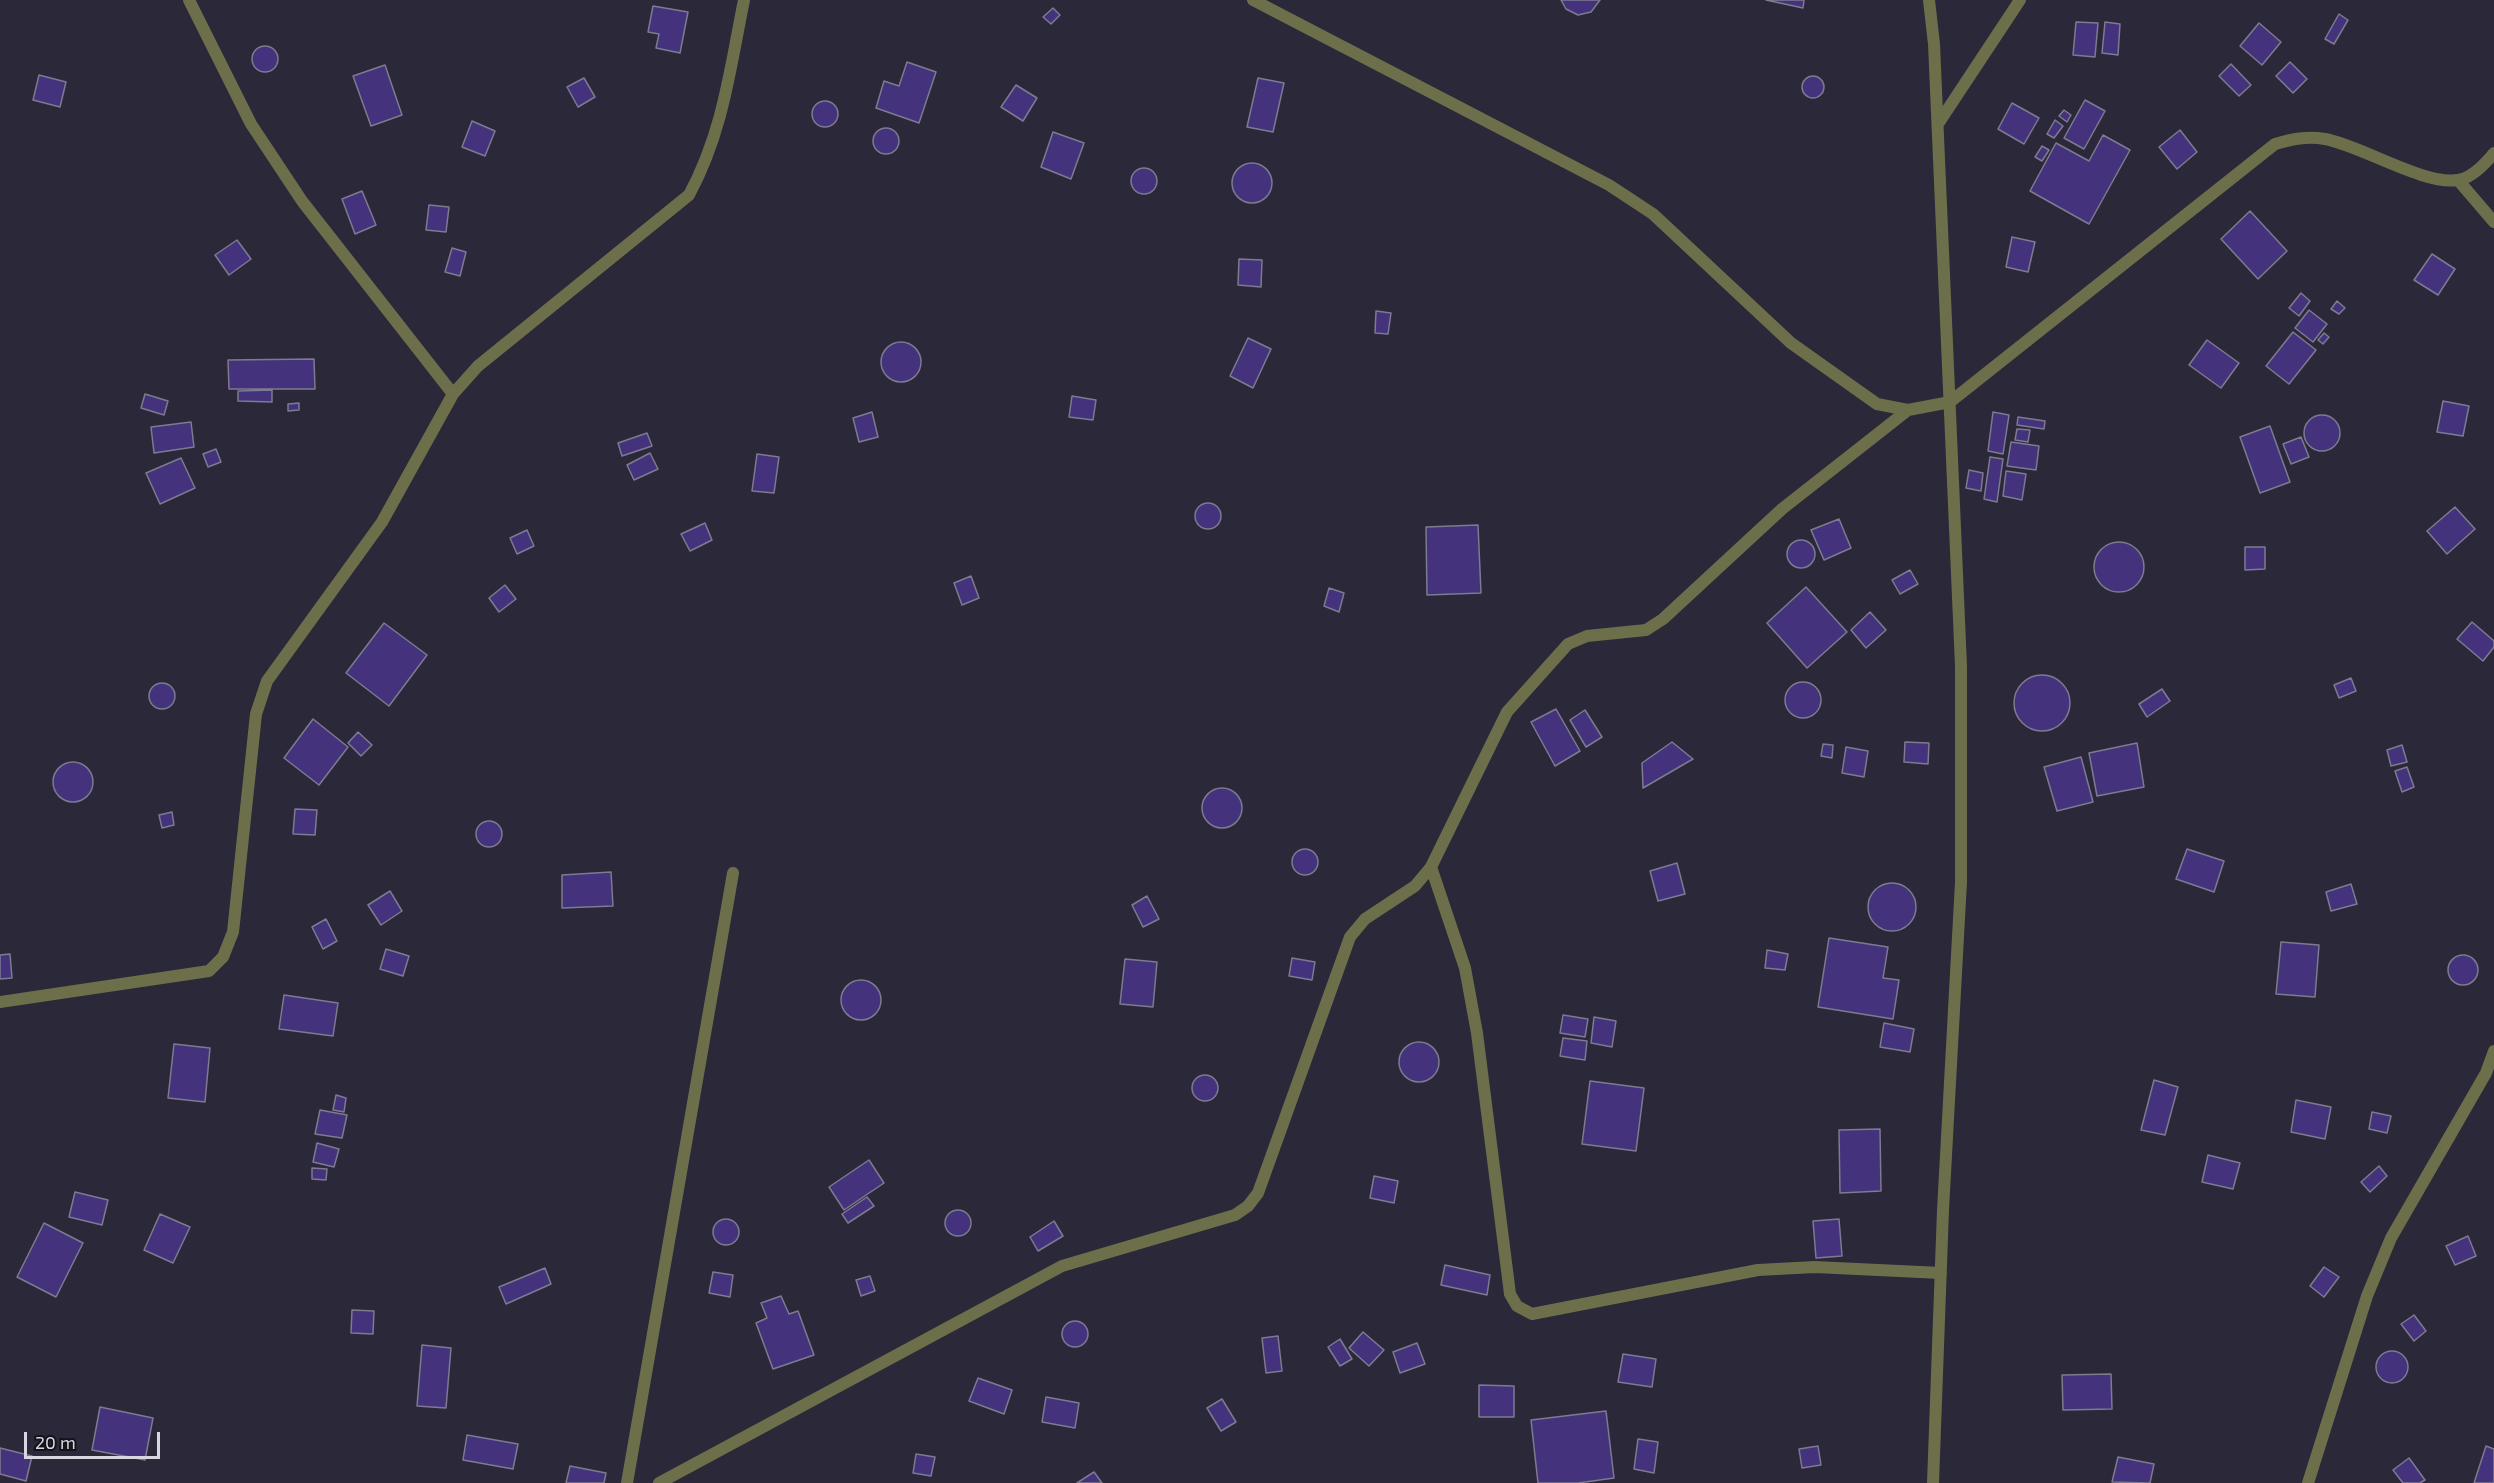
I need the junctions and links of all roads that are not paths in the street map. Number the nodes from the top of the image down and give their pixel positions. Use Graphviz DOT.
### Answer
graph roads {
  1 [pos="189,0"];
  2 [pos="744,0"];
  3 [pos="1253,0"];
  4 [pos="1929,0"];
  5 [pos="2020,0"];
  6 [pos="1937,124"];
  7 [pos="2494,153"];
  8 [pos="2458,180"];
  9 [pos="2494,222"];
  10 [pos="453,394"];
  11 [pos="1950,402"];
  12 [pos="1908,410"];
  13 [pos="1431,867"];
  14 [pos="733,873"];
  15 [pos="0,1002"];
  16 [pos="2494,1051"];
  17 [pos="1941,1273"];
  18 [pos="627,1483"];
  19 [pos="659,1483"];
  20 [pos="1934,1483"];
  21 [pos="2308,1483"];
  1 -- 10 [label="street"];
  2 -- 10 [label="street"];
  3 -- 12 [label="street"];
  4 -- 6 [label="street"];
  5 -- 6 [label="street"];
  6 -- 11 [label="street"];
  7 -- 8 [label="street"];
  8 -- 9 [label="street"];
  8 -- 11 [label="street"];
  10 -- 15 [label="street"];
  11 -- 12 [label="street"];
  11 -- 17 [label="street"];
  12 -- 13 [label="street"];
  13 -- 17 [label="street"];
  13 -- 19 [label="street"];
  14 -- 18 [label="street"];
  16 -- 21 [label="street"];
  17 -- 20 [label="street"];
}
